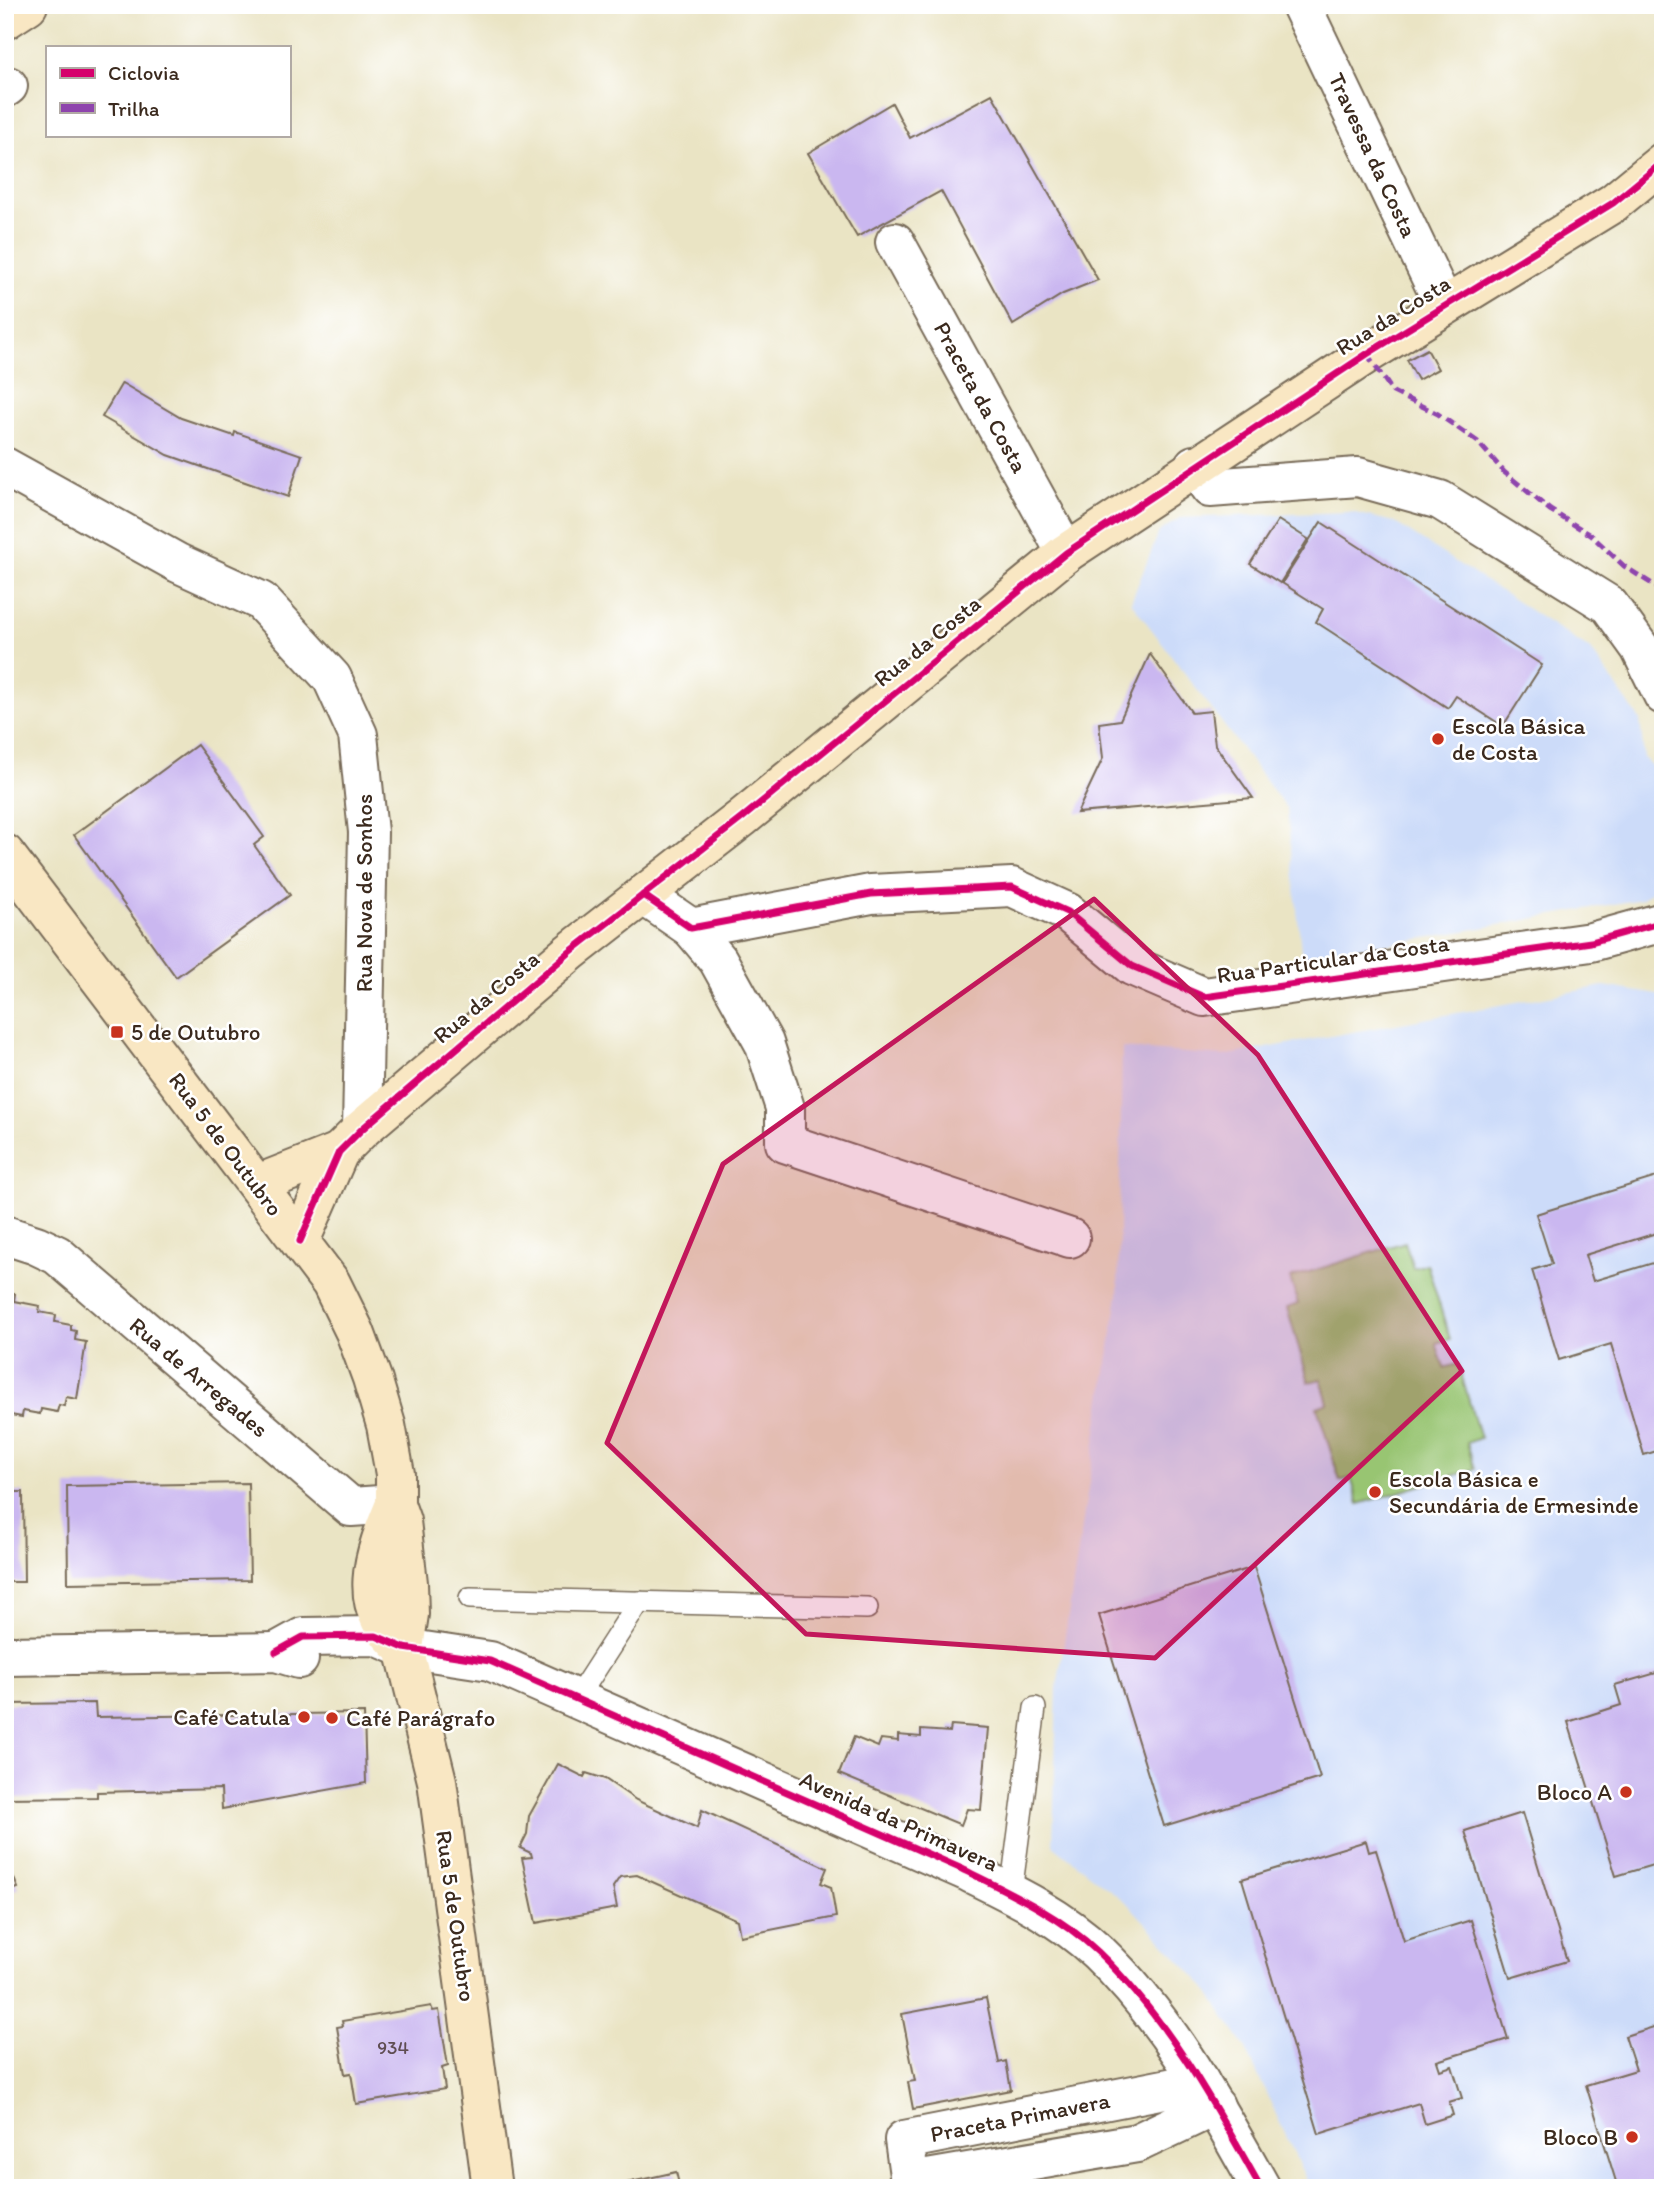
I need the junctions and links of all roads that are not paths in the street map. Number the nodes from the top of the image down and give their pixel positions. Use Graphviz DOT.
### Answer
graph roads {
  1 [pos="28,5"];
  2 [pos="1301,5"];
  3 [pos="5,20"];
  4 [pos="1663,163"];
  5 [pos="895,242"];
  6 [pos="1444,305"];
  7 [pos="1194,465"];
  8 [pos="5,467"];
  9 [pos="1066,553"];
  10 [pos="1663,695"];
  11 [pos="5,854"];
  12 [pos="643,895"];
  13 [pos="1659,919"];
  14 [pos="691,928"];
  15 [pos="350,1141"];
  16 [pos="258,1184"];
  17 [pos="5,1236"];
  18 [pos="1070,1238"];
  19 [pos="300,1241"];
  20 [pos="395,1504"];
  21 [pos="371,1584"];
  22 [pos="470,1598"];
  23 [pos="639,1602"];
  24 [pos="867,1608"];
  25 [pos="320,1636"];
  26 [pos="404,1648"];
  27 [pos="276,1652"];
  28 [pos="5,1656"];
  29 [pos="577,1698"];
  30 [pos="1035,1708"];
  31 [pos="1011,1894"];
  32 [pos="1207,2094"];
  33 [pos="492,2188"];
  34 [pos="1228,2188"];
  35 [pos="1261,2188"];
  1 -- 3 [label="street"];
  2 -- 6 [label="street, Travessa da Costa"];
  4 -- 6 [label="street, Rua da Costa"];
  5 -- 9 [label="street, Praceta da Costa"];
  6 -- 7 [label="street, Rua da Costa"];
  7 -- 9 [label="street, Rua da Costa"];
  7 -- 10 [label="street"];
  8 -- 15 [label="street, Rua Nova de Sonhos"];
  9 -- 12 [label="street, Rua da Costa"];
  11 -- 16 [label="street, Rua 5 de Outubro"];
  12 -- 14 [label="street"];
  12 -- 15 [label="street, Rua da Costa"];
  13 -- 14 [label="street, Rua Particular da Costa"];
  14 -- 18 [label="street"];
  15 -- 16 [label="street, Rua da Costa"];
  15 -- 19 [label="street, Rua da Costa"];
  16 -- 19 [label="street, Rua 5 de Outubro"];
  17 -- 20 [label="street, Rua de Arregades"];
  19 -- 20 [label="street, Rua 5 de Outubro"];
  20 -- 21 [label="street, Rua 5 de Outubro"];
  20 -- 26 [label="street, Rua 5 de Outubro"];
  21 -- 25 [label="street"];
  21 -- 26 [label="street, Rua 5 de Outubro"];
  22 -- 23 [label="lane"];
  23 -- 24 [label="lane"];
  23 -- 29 [label="lane"];
  25 -- 26 [label="street, Avenida da Primavera"];
  25 -- 27 [label="street"];
  26 -- 27 [label="street"];
  26 -- 29 [label="street, Avenida da Primavera"];
  26 -- 33 [label="street, Rua 5 de Outubro"];
  27 -- 28 [label="street"];
  29 -- 31 [label="street, Avenida da Primavera"];
  30 -- 31 [label="lane"];
  31 -- 32 [label="street, Avenida da Primavera"];
  32 -- 32 [label="street, Praceta Primavera"];
  32 -- 34 [label="street, Avenida da Primavera"];
  32 -- 35 [label="street, Avenida da Primavera"];
}
